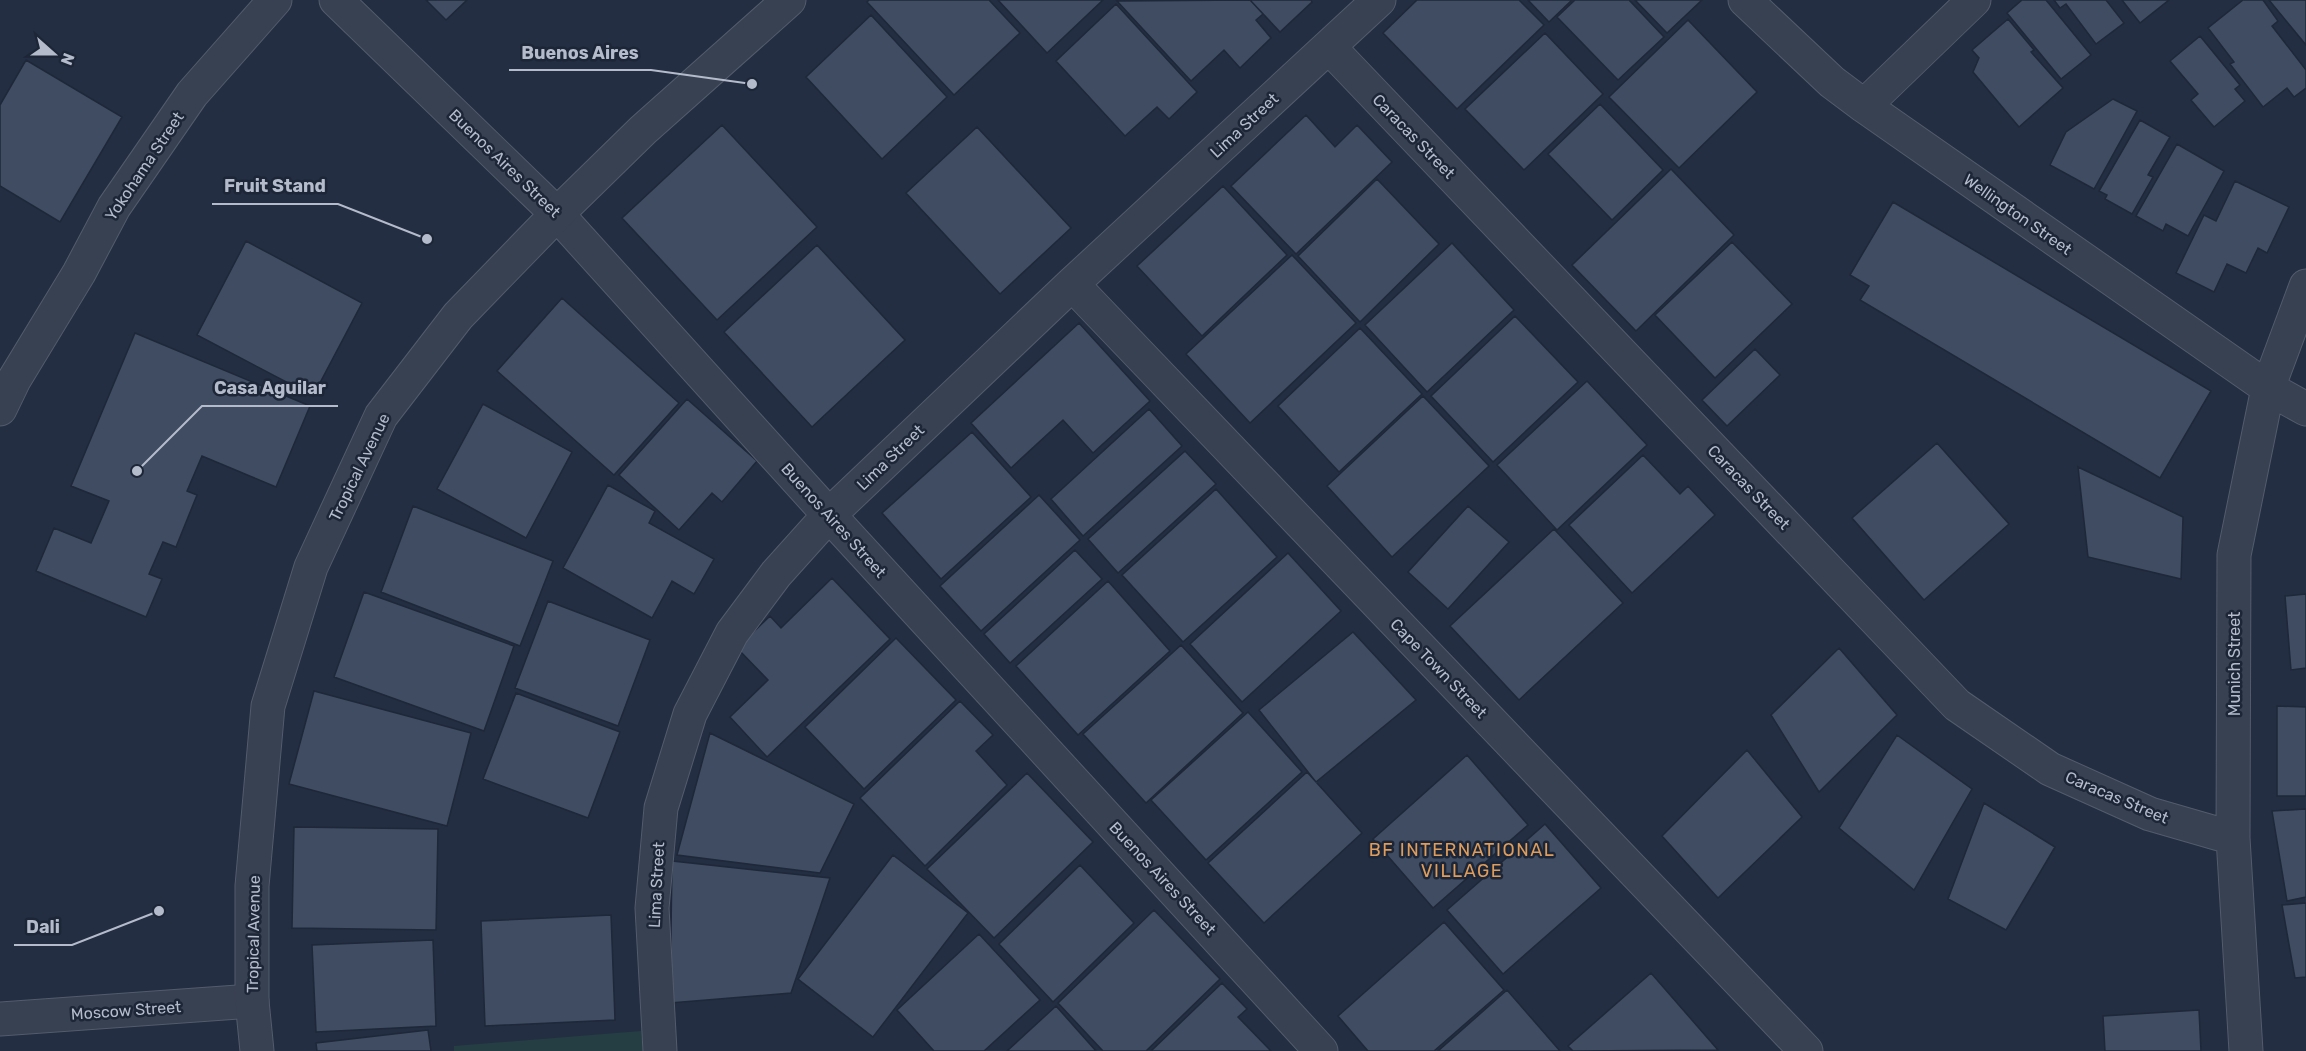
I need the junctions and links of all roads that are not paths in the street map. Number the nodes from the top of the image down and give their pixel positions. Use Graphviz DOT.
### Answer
graph roads {
  1 [pos="275,0"];
  2 [pos="336,0"];
  3 [pos="789,0"];
  4 [pos="1379,0"];
  5 [pos="1745,0"];
  6 [pos="1974,0"];
  7 [pos="1329,47"];
  8 [pos="1864,106"];
  9 [pos="557,214"];
  10 [pos="1072,284"];
  11 [pos="2306,286"];
  12 [pos="2268,388"];
  13 [pos="0,409"];
  14 [pos="2306,409"];
  15 [pos="829,515"];
  16 [pos="2233,838"];
  17 [pos="252,1001"];
  18 [pos="0,1019"];
  19 [pos="257,1051"];
  20 [pos="660,1051"];
  21 [pos="1321,1051"];
  22 [pos="1806,1051"];
  23 [pos="2246,1051"];
  1 -- 13 [label="street, Yokohama Street"];
  2 -- 9 [label="street, Buenos Aires Street"];
  3 -- 9 [label="street, Tropical Avenue"];
  4 -- 7 [label="street, Lima Street"];
  5 -- 8 [label="street, Wellington Street"];
  6 -- 8 [label="street"];
  7 -- 10 [label="street, Lima Street"];
  7 -- 16 [label="street, Caracas Street"];
  8 -- 12 [label="street, Wellington Street"];
  9 -- 15 [label="street, Buenos Aires Street"];
  9 -- 17 [label="street, Tropical Avenue"];
  10 -- 15 [label="street, Lima Street"];
  10 -- 22 [label="street, Cape Town Street"];
  11 -- 12 [label="street, Munich Street"];
  12 -- 14 [label="street, Wellington Street"];
  12 -- 16 [label="street, Munich Street"];
  15 -- 20 [label="street, Lima Street"];
  15 -- 21 [label="street, Buenos Aires Street"];
  16 -- 23 [label="street, Munich Street"];
  17 -- 18 [label="street, Moscow Street"];
  17 -- 19 [label="street, Tropical Avenue"];
}
